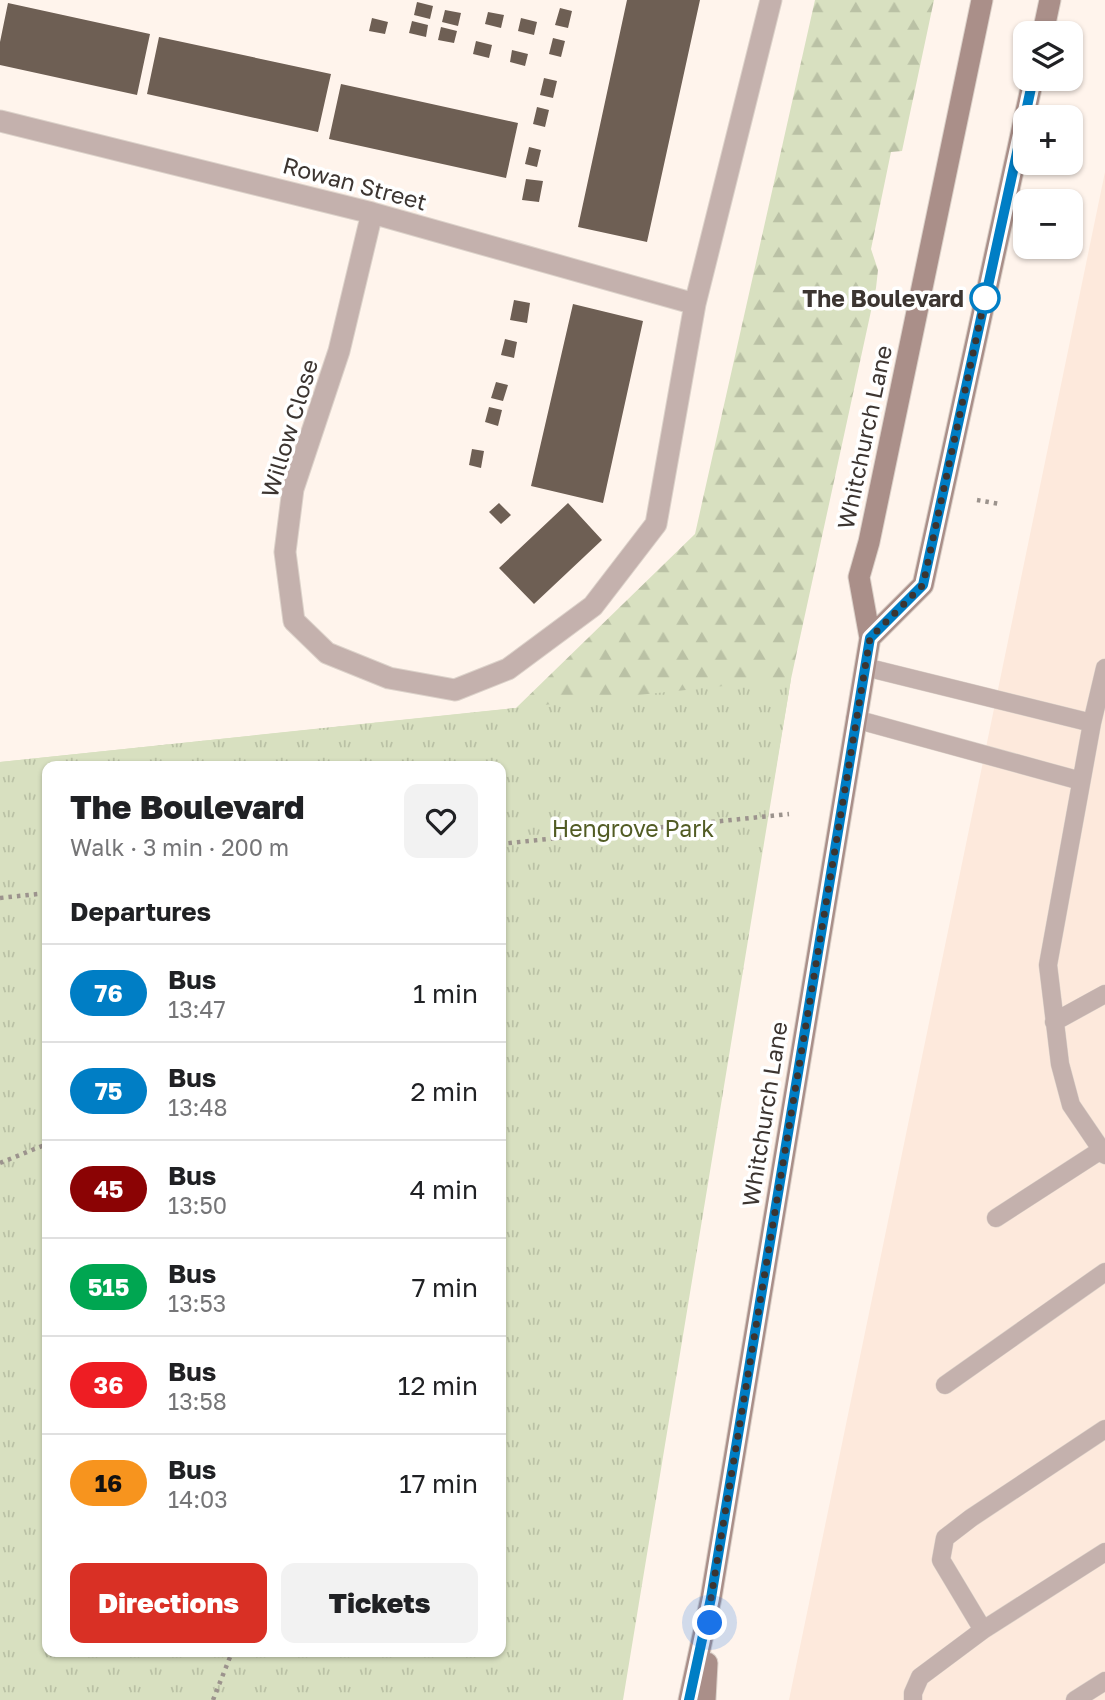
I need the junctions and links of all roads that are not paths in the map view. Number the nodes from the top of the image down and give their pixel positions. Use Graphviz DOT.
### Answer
graph roads {
  1 [pos="771,0"];
  2 [pos="982,0"];
  3 [pos="1050,0"];
  4 [pos="1046,21"];
  5 [pos="1030,91"];
  6 [pos="0,121"];
  7 [pos="372,213"];
  8 [pos="695,304"];
  9 [pos="870,638"];
  10 [pos="865,667"];
  11 [pos="1105,667"];
  12 [pos="855,719"];
  13 [pos="1092,723"];
  14 [pos="1081,781"];
  15 [pos="1105,994"];
  16 [pos="1054,1022"];
  17 [pos="1103,1152"];
  18 [pos="996,1218"];
  19 [pos="1105,1272"];
  20 [pos="945,1385"];
  21 [pos="1105,1429"];
  22 [pos="1105,1552"];
  23 [pos="711,1598"];
  24 [pos="983,1630"];
  25 [pos="1105,1681"];
  26 [pos="689,1700"];
  27 [pos="705,1700"];
  28 [pos="913,1700"];
  29 [pos="1075,1700"];
  1 -- 8 [label="street, Willow Close"];
  2 -- 9 [label="street, Whitchurch Lane"];
  3 -- 4 [label="street"];
  5 -- 9 [label="street"];
  6 -- 7 [label="street, Rowan Street"];
  7 -- 8 [label="street, Rowan Street"];
  7 -- 8 [label="street, Willow Close"];
  9 -- 10 [label="street, Whitchurch Lane"];
  10 -- 12 [label="street, Whitchurch Lane"];
  10 -- 13 [label="lane"];
  11 -- 13 [label="lane"];
  12 -- 14 [label="lane"];
  12 -- 23 [label="street, Whitchurch Lane"];
  13 -- 14 [label="lane"];
  14 -- 16 [label="lane"];
  15 -- 16 [label="lane"];
  16 -- 17 [label="lane"];
  17 -- 18 [label="lane"];
  19 -- 20 [label="lane"];
  21 -- 24 [label="lane"];
  22 -- 24 [label="lane"];
  23 -- 26 [label="street, Whitchurch Lane"];
  23 -- 27 [label="street, Whitchurch Lane"];
  24 -- 28 [label="lane"];
  25 -- 29 [label="lane"];
}
